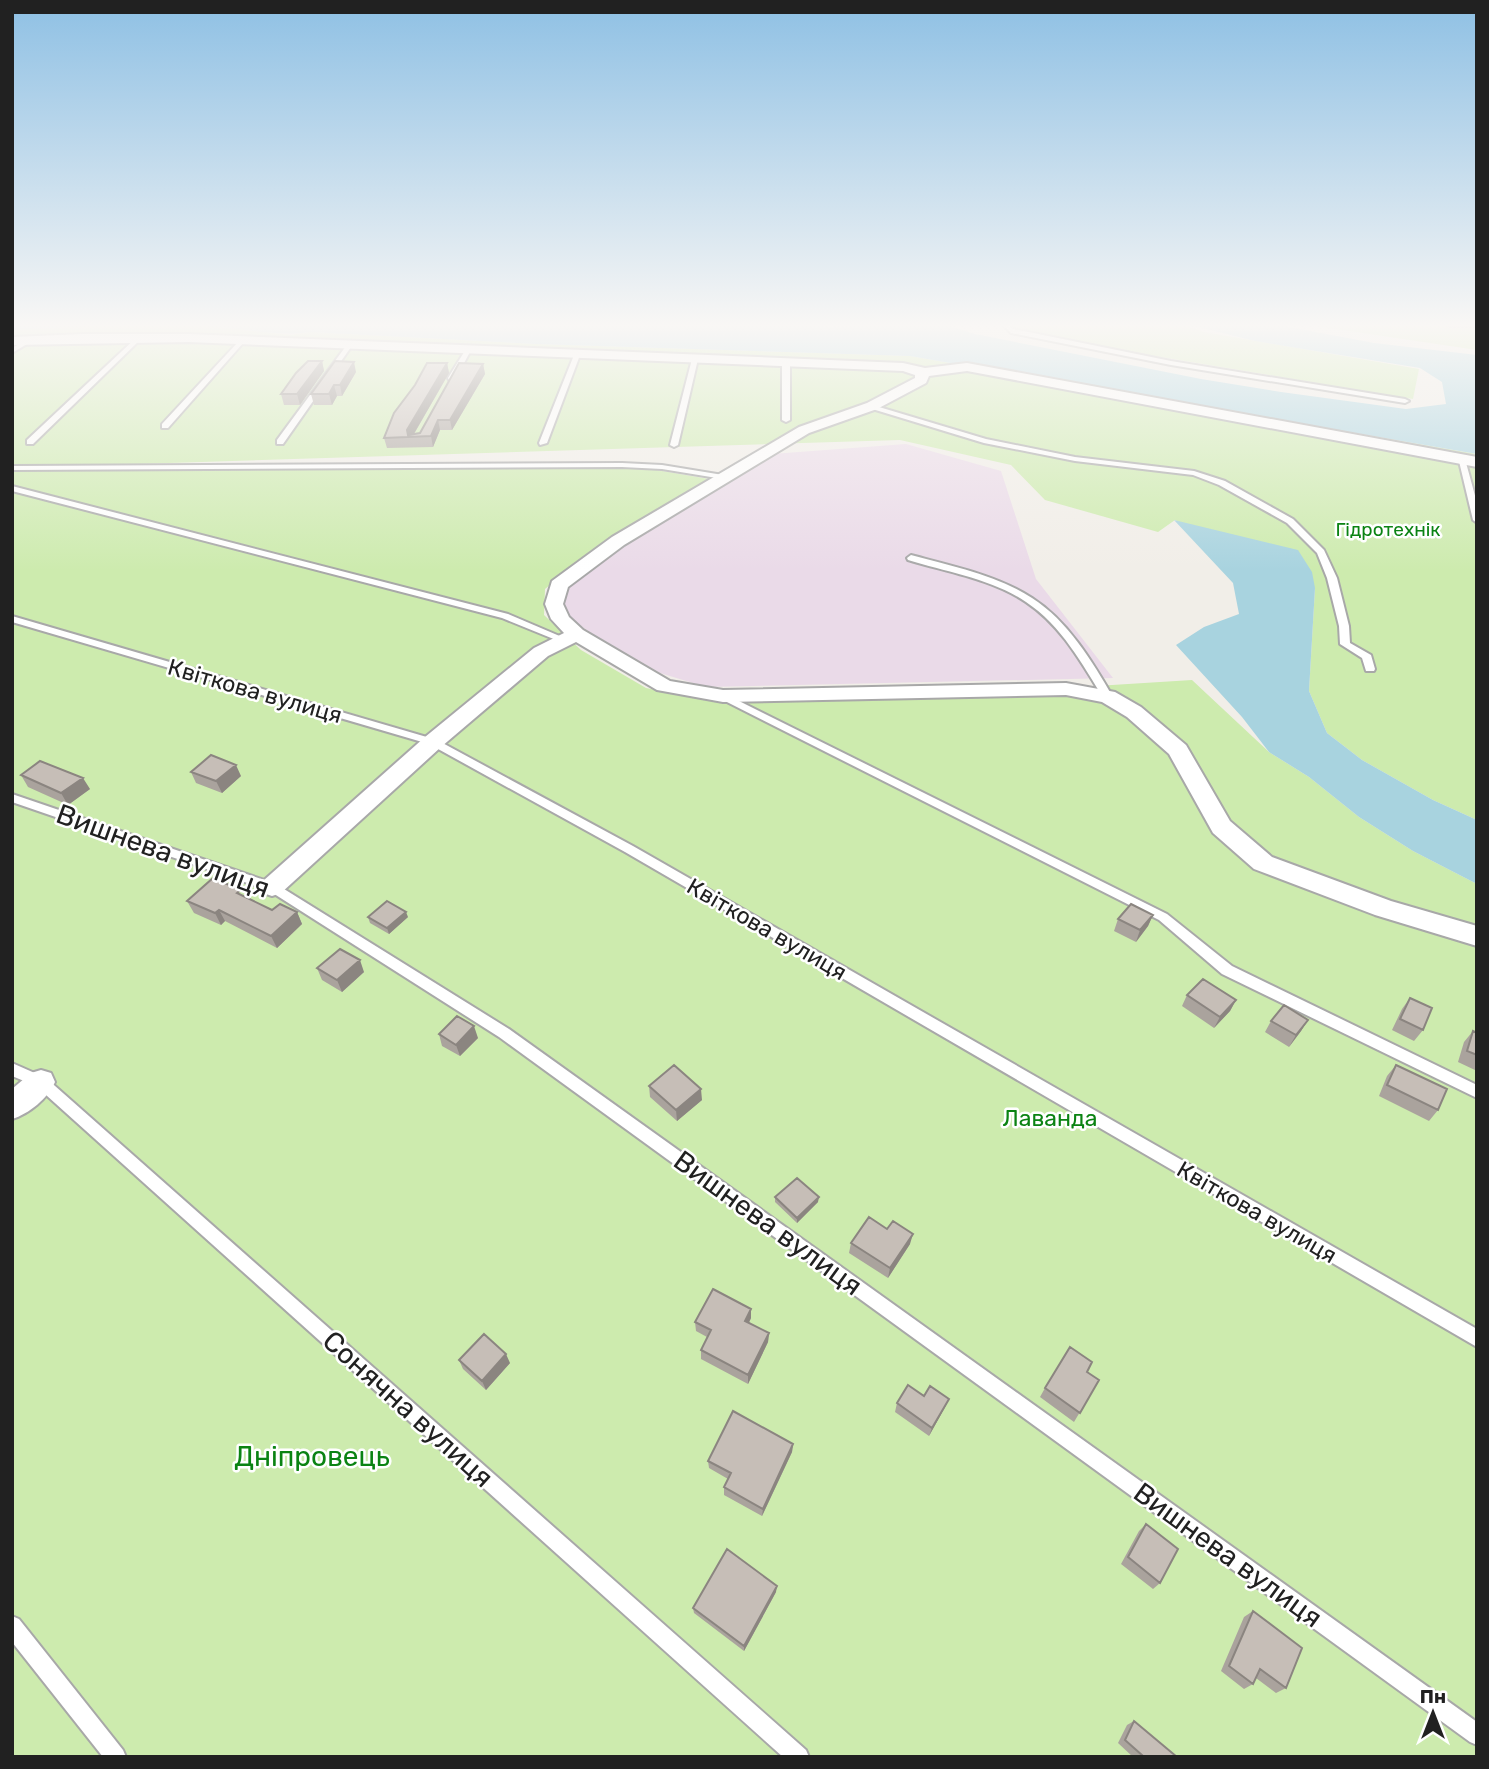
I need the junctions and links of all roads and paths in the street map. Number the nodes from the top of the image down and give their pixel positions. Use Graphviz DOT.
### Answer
graph roads {
  1 [pos="67,407"];
  2 [pos="183,407"];
  3 [pos="305,407"];
  4 [pos="557,407"];
  5 [pos="683,407"];
  6 [pos="786,407"];
  7 [pos="870,407"];
  8 [pos="874,407"];
  9 [pos="1176,407"];
  10 [pos="786,419"];
  11 [pos="165,426"];
  12 [pos="30,442"];
  13 [pos="280,442"];
  14 [pos="543,443"];
  15 [pos="674,445"];
  16 [pos="1461,459"];
  17 [pos="1477,462"];
  18 [pos="12,468"];
  19 [pos="723,477"];
  20 [pos="12,488"];
  21 [pos="1477,520"];
  22 [pos="911,558"];
  23 [pos="12,620"];
  24 [pos="570,637"];
  25 [pos="1370,670"];
  26 [pos="723,696"];
  27 [pos="1108,697"];
  28 [pos="433,742"];
  29 [pos="12,798"];
  30 [pos="272,887"];
  31 [pos="1477,936"];
  32 [pos="12,1069"];
  33 [pos="41,1082"];
  34 [pos="1477,1092"];
  35 [pos="12,1107"];
  36 [pos="1477,1339"];
  37 [pos="12,1626"];
  38 [pos="1477,1735"];
  39 [pos="116,1757"];
  40 [pos="800,1757"];
  1 -- 12 [label="lane"];
  2 -- 11 [label="lane"];
  3 -- 13 [label="lane"];
  4 -- 14 [label="lane"];
  5 -- 15 [label="lane"];
  6 -- 10 [label="lane"];
  7 -- 19 [label="street"];
  8 -- 25 [label="lane"];
  9 -- 16 [label="street"];
  16 -- 17 [label="street"];
  16 -- 21 [label="lane"];
  18 -- 19 [label="lane"];
  19 -- 24 [label="street"];
  20 -- 24 [label="lane"];
  22 -- 27 [label="lane"];
  23 -- 28 [label="lane, Квіткова вулиця"];
  24 -- 26 [label="street"];
  24 -- 28 [label="street"];
  26 -- 27 [label="street"];
  26 -- 34 [label="lane"];
  27 -- 31 [label="street"];
  28 -- 30 [label="street"];
  28 -- 36 [label="lane, Квіткова вулиця"];
  29 -- 30 [label="lane, Вишнева вулиця"];
  30 -- 38 [label="lane, Вишнева вулиця"];
  32 -- 33 [label="lane, Сонячна вулиця"];
  33 -- 35 [label="street"];
  33 -- 40 [label="lane, Сонячна вулиця"];
  37 -- 39 [label="lane"];
}
